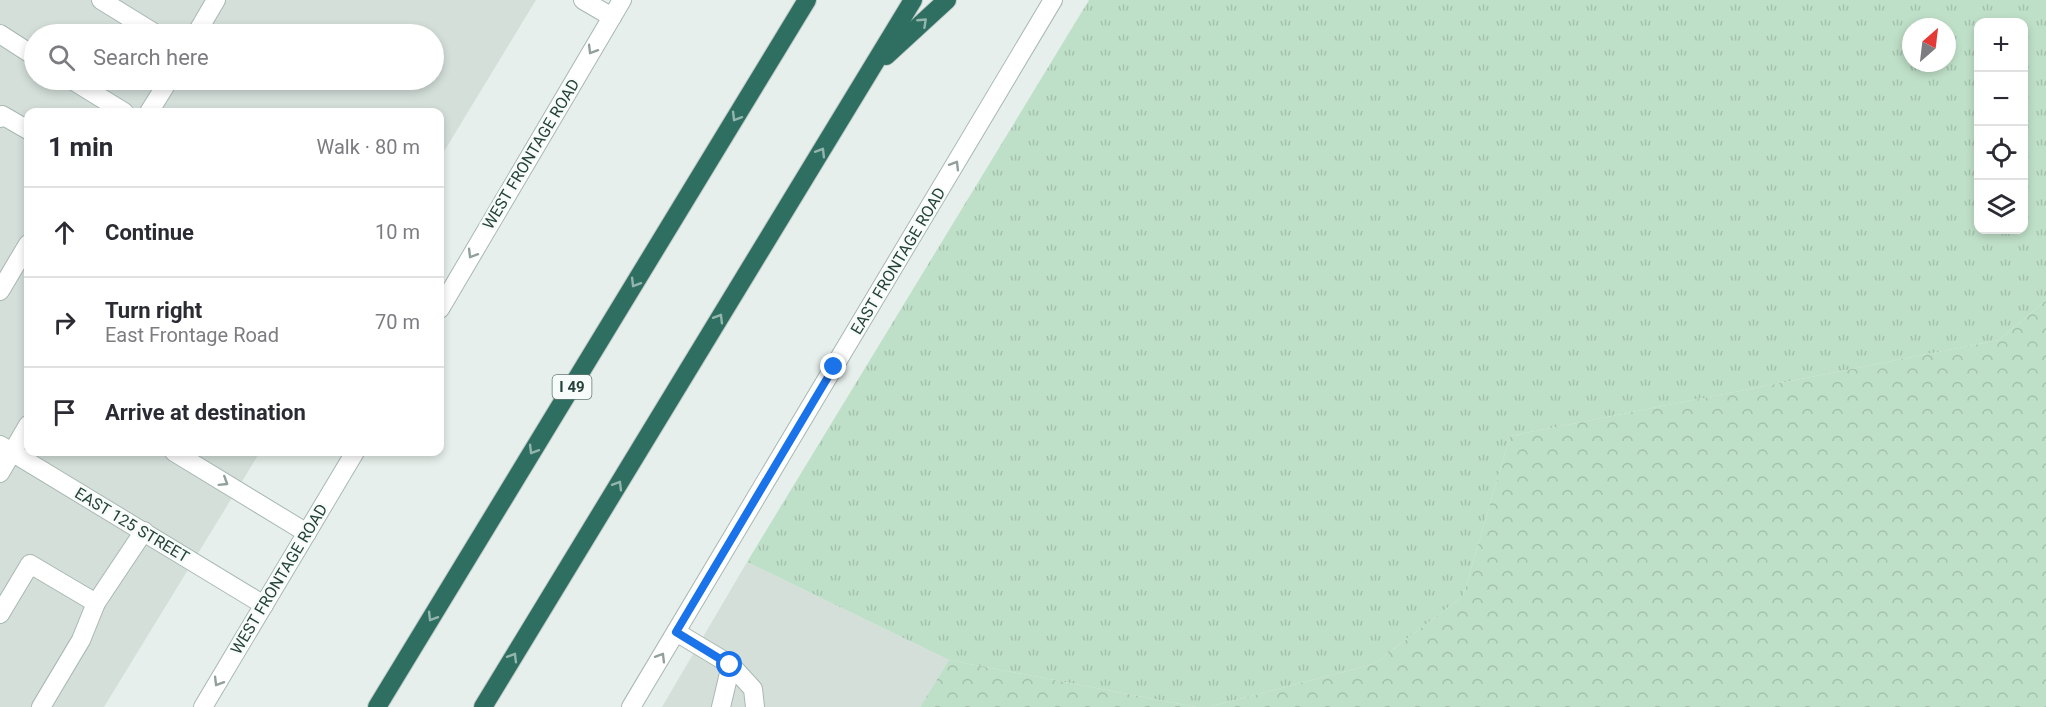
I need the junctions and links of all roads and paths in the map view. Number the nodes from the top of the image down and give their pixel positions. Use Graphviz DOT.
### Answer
graph roads {
  1 [pos="101,0"];
  2 [pos="216,0"];
  3 [pos="583,0"];
  4 [pos="622,0"];
  5 [pos="791,0"];
  6 [pos="807,0"];
  7 [pos="913,0"];
  8 [pos="947,0"];
  9 [pos="1053,0"];
  10 [pos="612,17"];
  11 [pos="140,24"];
  12 [pos="202,24"];
  13 [pos="0,34"];
  14 [pos="24,50"];
  15 [pos="766,67"];
  16 [pos="869,72"];
  17 [pos="88,90"];
  18 [pos="163,90"];
  19 [pos="118,108"];
  20 [pos="152,108"];
  21 [pos="0,118"];
  22 [pos="24,128"];
  23 [pos="24,251"];
  24 [pos="0,291"];
  25 [pos="444,302"];
  26 [pos="24,429"];
  27 [pos="6,448"];
  28 [pos="181,456"];
  29 [pos="353,456"];
  30 [pos="0,473"];
  31 [pos="144,531"];
  32 [pos="307,533"];
  33 [pos="96,603"];
  34 [pos="264,605"];
  35 [pos="0,614"];
  36 [pos="676,632"];
  37 [pos="730,665"];
  38 [pos="41,707"];
  39 [pos="203,707"];
  40 [pos="378,707"];
  41 [pos="483,707"];
  42 [pos="631,707"];
  43 [pos="721,707"];
  44 [pos="755,707"];
  1 -- 11 [label="street"];
  2 -- 12 [label="street"];
  3 -- 10 [label="street"];
  4 -- 10 [label="street, WEST FRONTAGE ROAD"];
  5 -- 15 [label="highway"];
  6 -- 15 [label="highway, I 49"];
  7 -- 16 [label="highway"];
  16 -- 8 [label="highway, one-way"];
  36 -- 9 [label="street, EAST FRONTAGE ROAD, one-way"];
  10 -- 25 [label="street, WEST FRONTAGE ROAD, one-way"];
  13 -- 14 [label="street"];
  15 -- 40 [label="highway, I 49, one-way"];
  41 -- 16 [label="highway, one-way"];
  17 -- 19 [label="street"];
  18 -- 20 [label="street"];
  21 -- 22 [label="street"];
  23 -- 24 [label="street"];
  26 -- 27 [label="street"];
  27 -- 30 [label="street"];
  27 -- 31 [label="street, EAST 125 STREET"];
  28 -- 32 [label="street, one-way"];
  29 -- 32 [label="street, WEST FRONTAGE ROAD"];
  31 -- 33 [label="street"];
  31 -- 34 [label="street, EAST 125 STREET"];
  32 -- 34 [label="street, WEST FRONTAGE ROAD"];
  33 -- 35 [label="street"];
  33 -- 38 [label="street"];
  34 -- 39 [label="street, WEST FRONTAGE ROAD, one-way"];
  36 -- 37 [label="street"];
  42 -- 36 [label="street, EAST FRONTAGE ROAD, one-way"];
  37 -- 43 [label="street"];
  37 -- 44 [label="street"];
}
